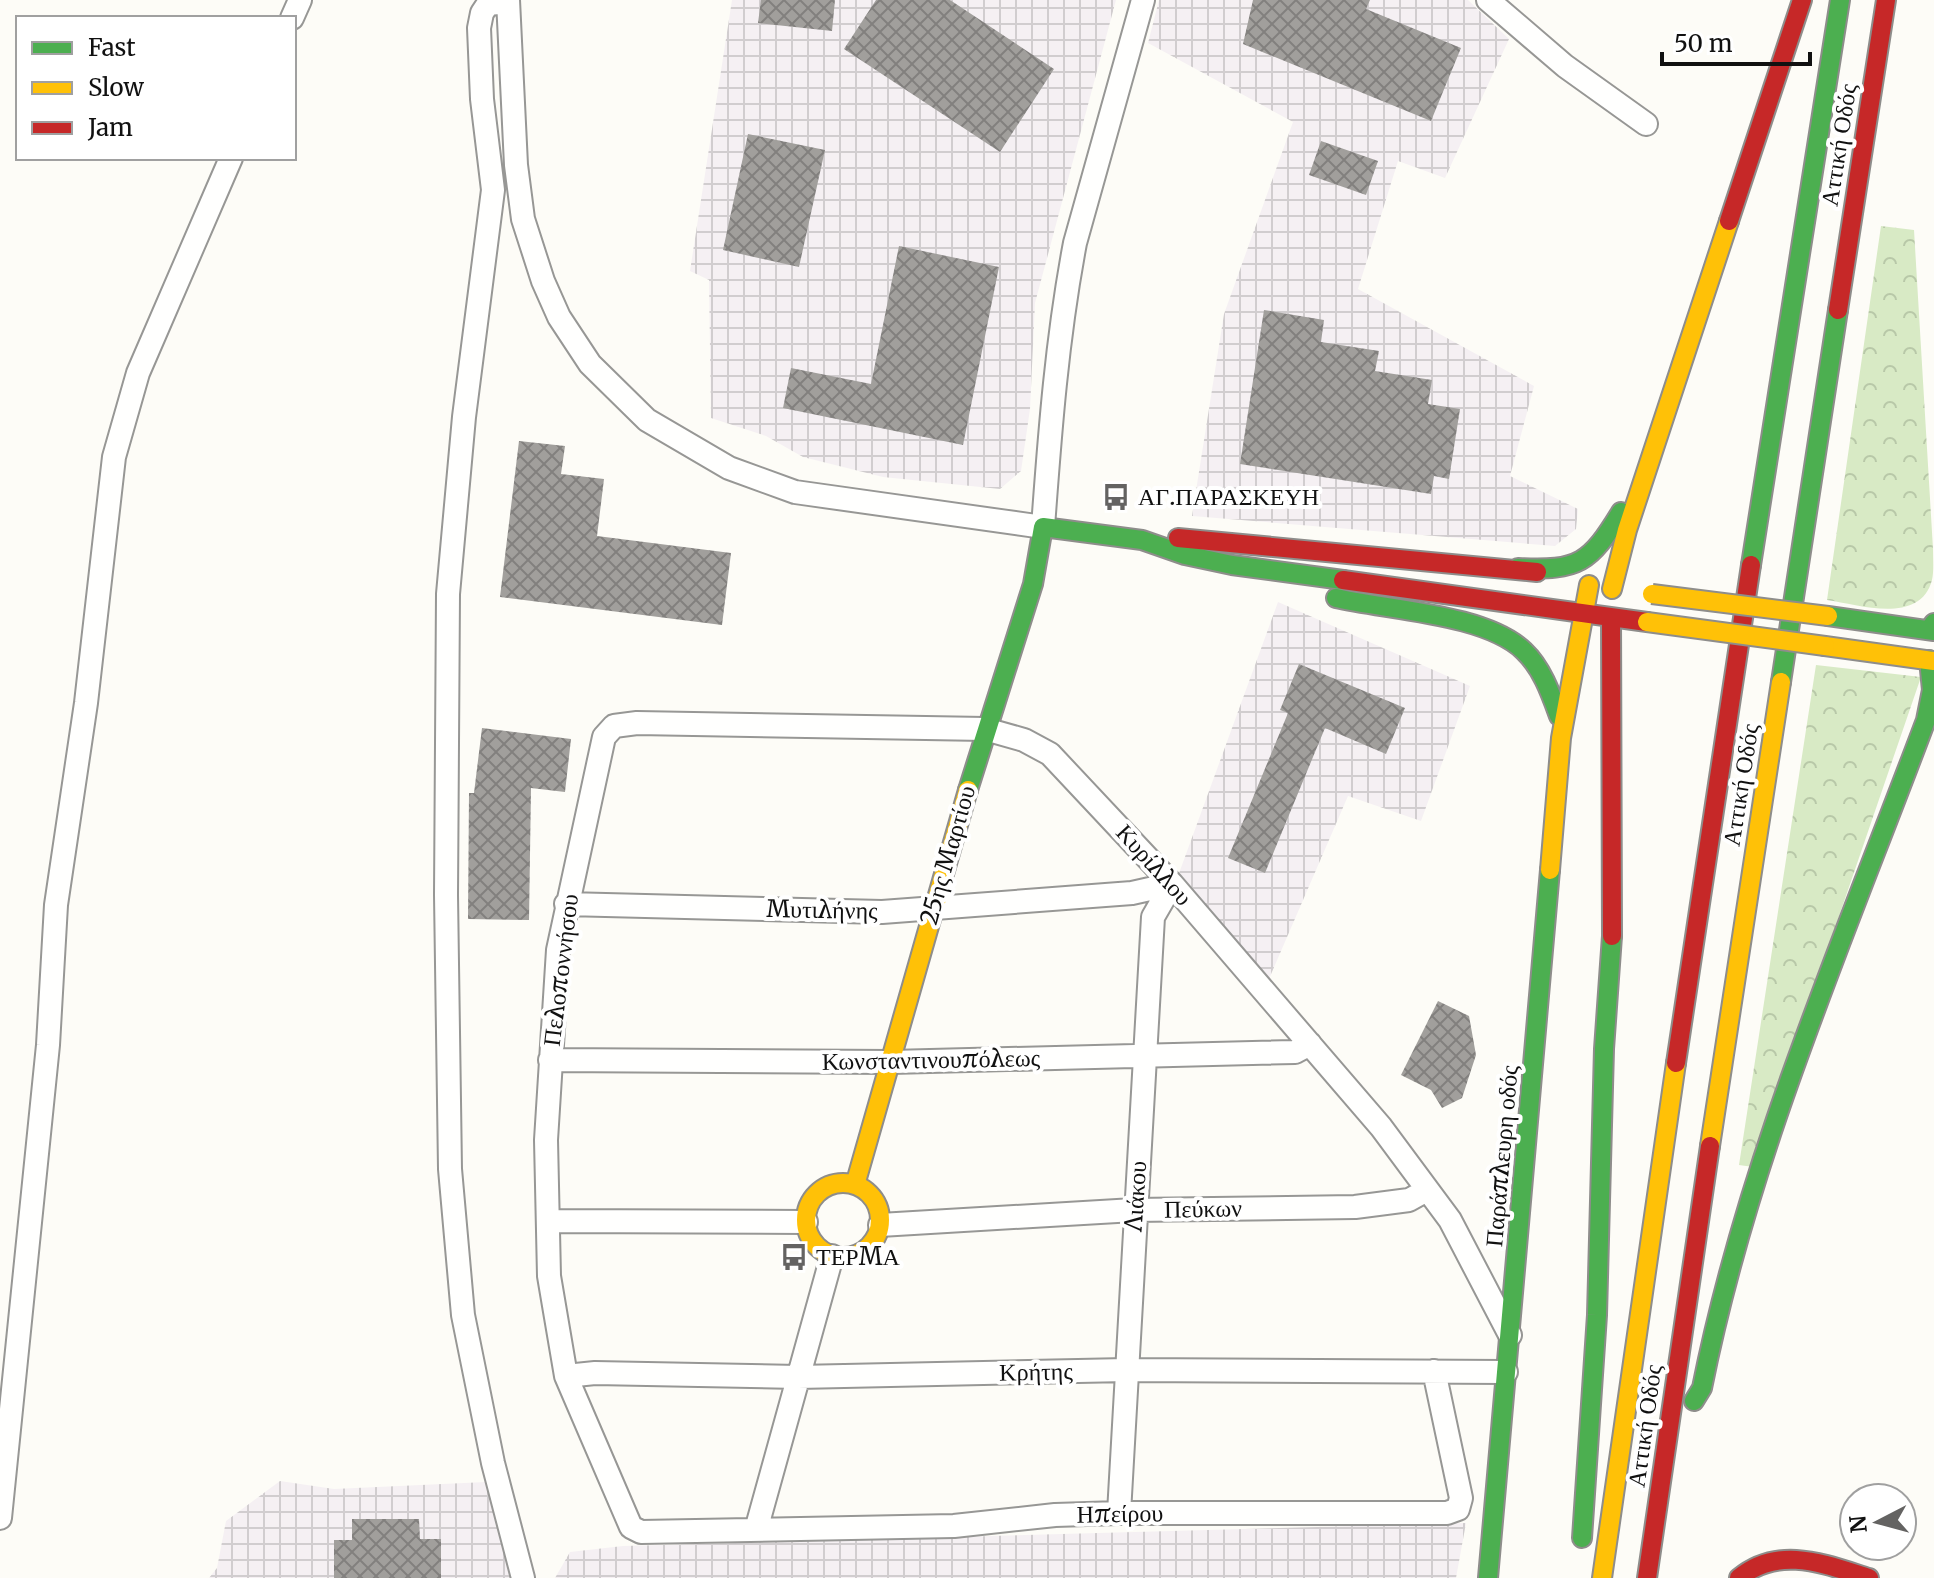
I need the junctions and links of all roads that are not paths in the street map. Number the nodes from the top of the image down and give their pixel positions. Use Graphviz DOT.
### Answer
graph roads {
  1 [pos="1143,0"];
  2 [pos="1488,0"];
  3 [pos="1802,0"];
  4 [pos="1840,0"];
  5 [pos="1886,0"];
  6 [pos="508,1"];
  7 [pos="1646,124"];
  8 [pos="230,160"];
  9 [pos="1650,463"];
  10 [pos="1043,527"];
  11 [pos="1142,540"];
  12 [pos="1232,565"];
  13 [pos="1518,568"];
  14 [pos="1589,585"];
  15 [pos="1632,592"];
  16 [pos="1572,607"];
  17 [pos="1611,617"];
  18 [pos="1928,632"];
  19 [pos="1578,647"];
  20 [pos="1873,652"];
  21 [pos="1931,661"];
  22 [pos="1609,672"];
  23 [pos="1930,715"];
  24 [pos="1559,716"];
  25 [pos="614,726"];
  26 [pos="985,729"];
  27 [pos="1561,738"];
  28 [pos="1172,884"];
  29 [pos="566,904"];
  30 [pos="933,907"];
  31 [pos="1310,1044"];
  32 [pos="1146,1055"];
  33 [pos="550,1060"];
  34 [pos="891,1062"];
  35 [pos="855,1185"];
  36 [pos="1427,1190"];
  37 [pos="1134,1210"];
  38 [pos="548,1221"];
  39 [pos="806,1222"];
  40 [pos="880,1225"];
  41 [pos="832,1256"];
  42 [pos="1511,1337"];
  43 [pos="1127,1370"];
  44 [pos="1434,1371"];
  45 [pos="1506,1372"];
  46 [pos="566,1376"];
  47 [pos="798,1377"];
  48 [pos="1668,1446"];
  49 [pos="1119,1513"];
  50 [pos="0,1518"];
  51 [pos="756,1530"];
  52 [pos="641,1532"];
  53 [pos="1580,1550"];
  54 [pos="523,1578"];
  55 [pos="1488,1578"];
  56 [pos="1602,1578"];
  57 [pos="1647,1578"];
  58 [pos="1739,1578"];
  59 [pos="1869,1578"];
  1 -- 10 [label="street"];
  2 -- 7 [label="street"];
  3 -- 9 [label="main road"];
  4 -- 56 [label="main road, Αττική Οδός"];
  5 -- 48 [label="main road, Αττική Οδός"];
  6 -- 10 [label="street"];
  6 -- 54 [label="street"];
  8 -- 50 [label="street"];
  9 -- 13 [label="main road"];
  9 -- 15 [label="main road"];
  10 -- 11 [label="main road"];
  10 -- 26 [label="main road, 25ης Μαρτίου"];
  11 -- 12 [label="main road"];
  11 -- 13 [label="main road"];
  12 -- 16 [label="main road"];
  12 -- 24 [label="main road"];
  13 -- 14 [label="main road"];
  14 -- 15 [label="main road"];
  14 -- 16 [label="main road"];
  15 -- 17 [label="main road"];
  15 -- 18 [label="main road, bridge"];
  16 -- 17 [label="main road"];
  16 -- 19 [label="main road, Παράπλευρη οδός"];
  16 -- 24 [label="main road, Παράπλευρη οδός"];
  17 -- 20 [label="main road, bridge"];
  17 -- 22 [label="main road"];
  18 -- 20 [label="main road"];
  18 -- 21 [label="main road"];
  19 -- 22 [label="main road"];
  19 -- 27 [label="main road, Παράπλευρη οδός"];
  20 -- 21 [label="main road"];
  21 -- 23 [label="main road"];
  22 -- 53 [label="main road"];
  23 -- 48 [label="main road"];
  24 -- 27 [label="main road, Παράπλευρη οδός"];
  25 -- 26 [label="street, Κυρίλλου"];
  25 -- 29 [label="street, Πελοποννήσου"];
  26 -- 28 [label="street, Κυρίλλου"];
  26 -- 30 [label="main road, 25ης Μαρτίου"];
  27 -- 42 [label="main road, Παράπλευρη οδός"];
  28 -- 30 [label="street, Μυτιλήνης"];
  28 -- 31 [label="street, Κυρίλλου"];
  28 -- 32 [label="street, Λιάκου"];
  29 -- 30 [label="street, Μυτιλήνης"];
  29 -- 33 [label="street, Πελοποννήσου"];
  30 -- 34 [label="main road, 25ης Μαρτίου"];
  31 -- 32 [label="street, Κωνσταντινουπόλεως"];
  31 -- 36 [label="street, Κυρίλλου"];
  32 -- 34 [label="street, Κωνσταντινουπόλεως"];
  32 -- 37 [label="street, Λιάκου"];
  33 -- 34 [label="street, Κωνσταντινουπόλεως"];
  33 -- 38 [label="street, Πελοποννήσου"];
  34 -- 35 [label="main road, 25ης Μαρτίου"];
  35 -- 39 [label="main road"];
  35 -- 40 [label="main road"];
  36 -- 37 [label="street, Πεύκων"];
  36 -- 42 [label="street, Κυρίλλου"];
  37 -- 40 [label="street, Πεύκων"];
  37 -- 43 [label="street, Λιάκου"];
  38 -- 39 [label="street"];
  38 -- 46 [label="street, Πελοποννήσου"];
  39 -- 41 [label="main road"];
  40 -- 41 [label="main road"];
  41 -- 47 [label="street"];
  42 -- 45 [label="main road, Παράπλευρη οδός"];
  43 -- 44 [label="street, Κρήτης"];
  43 -- 47 [label="street, Κρήτης"];
  43 -- 49 [label="street, Λιάκου"];
  44 -- 45 [label="street, Κρήτης"];
  44 -- 49 [label="street, Ηπείρου"];
  45 -- 55 [label="main road, Παράπλευρη οδός"];
  46 -- 47 [label="street, Κρήτης"];
  46 -- 52 [label="street, Πελοποννήσου"];
  47 -- 51 [label="street"];
  48 -- 57 [label="main road, Αττική Οδός"];
  49 -- 51 [label="street, Ηπείρου"];
  51 -- 52 [label="street, Ηπείρου"];
  58 -- 59 [label="main road"];
}
